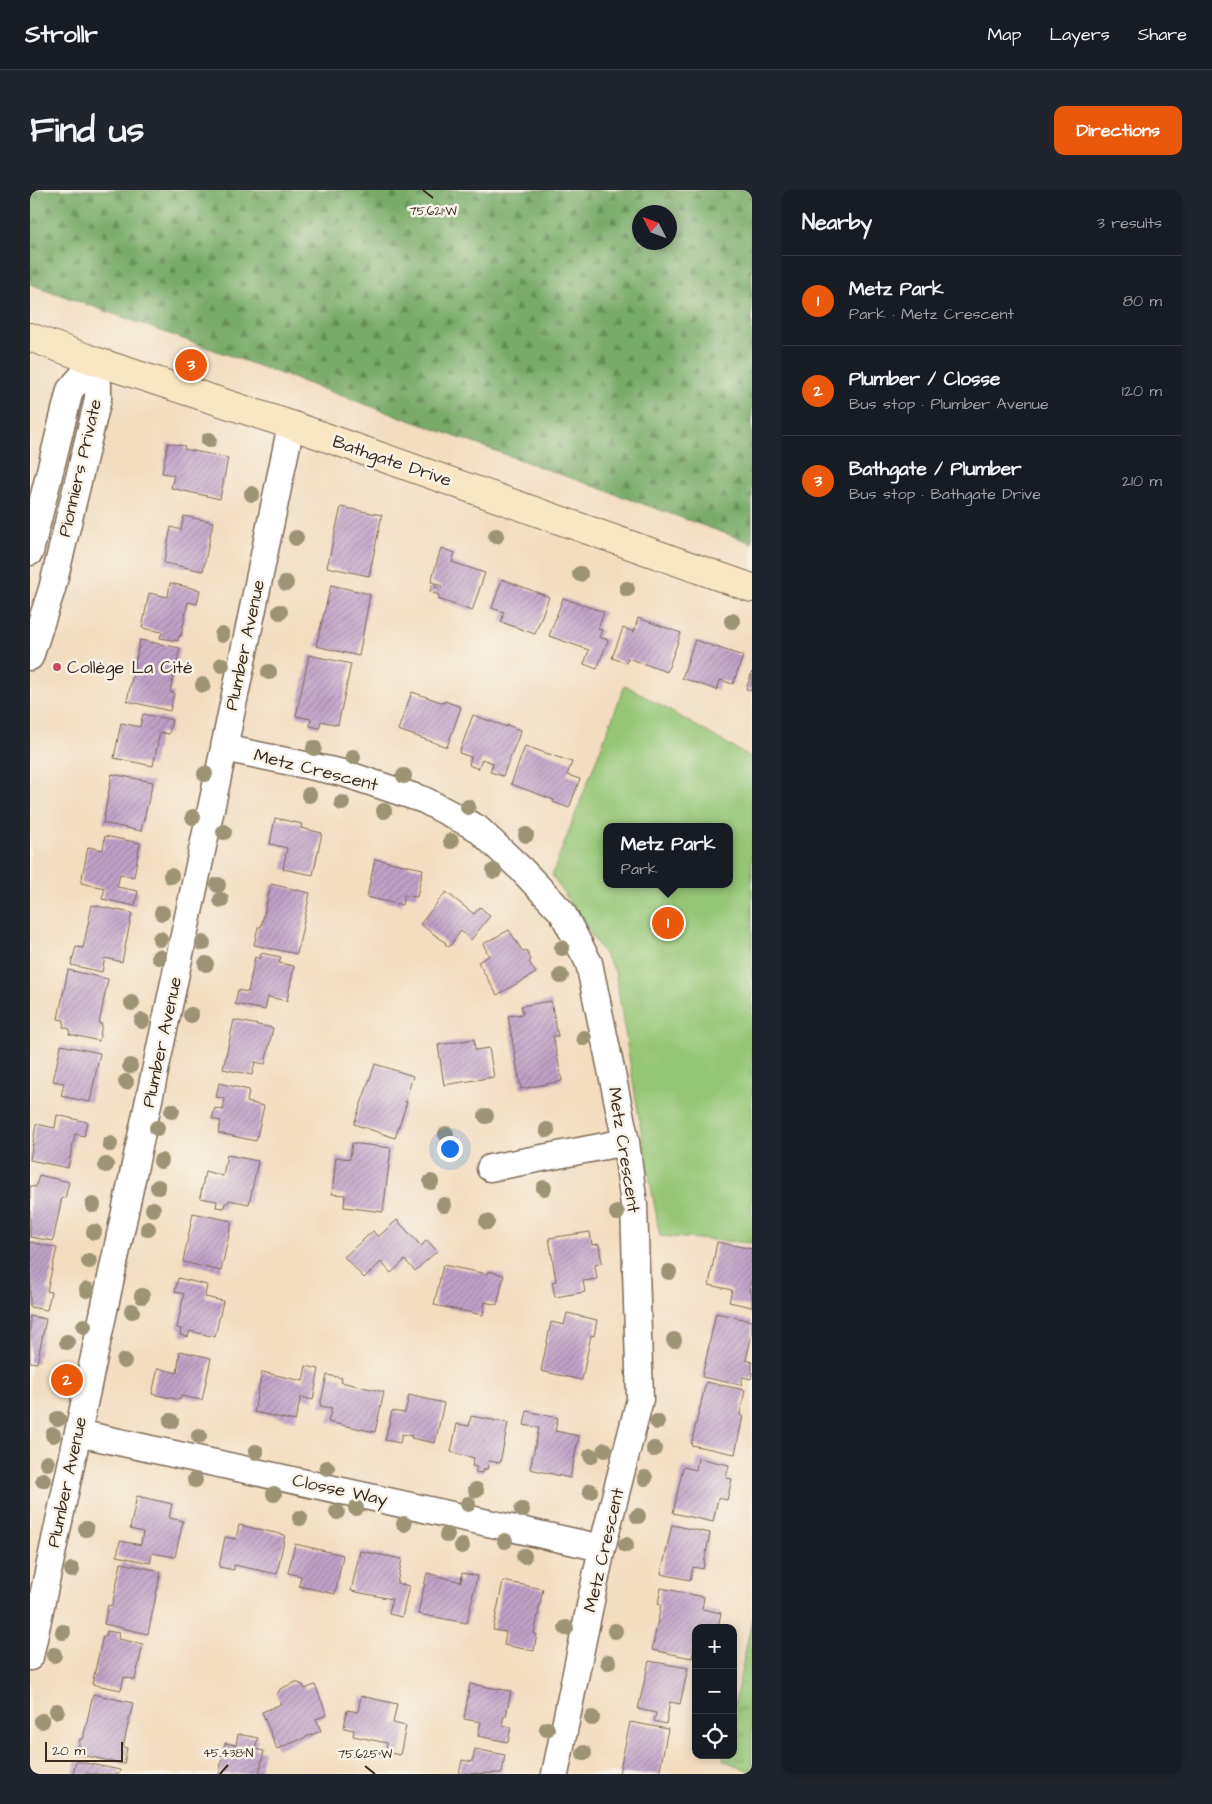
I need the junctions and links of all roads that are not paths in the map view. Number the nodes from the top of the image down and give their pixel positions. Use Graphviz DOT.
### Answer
graph roads {
  1 [pos="30,337"];
  2 [pos="95,361"];
  3 [pos="291,425"];
  4 [pos="30,552"];
  5 [pos="752,588"];
  6 [pos="30,657"];
  7 [pos="224,748"];
  8 [pos="626,1142"];
  9 [pos="490,1168"];
  10 [pos="78,1433"];
  11 [pos="602,1548"];
  12 [pos="30,1658"];
  13 [pos="555,1774"];
  1 -- 2 [label="street, Bathgate Drive"];
  2 -- 3 [label="street, Bathgate Drive"];
  2 -- 4 [label="street, Pionniers Private"];
  2 -- 6 [label="street, Pionniers Private"];
  3 -- 5 [label="street, Bathgate Drive"];
  3 -- 7 [label="street, Plumber Avenue"];
  7 -- 8 [label="street, Metz Crescent"];
  7 -- 10 [label="street, Plumber Avenue"];
  8 -- 9 [label="street"];
  8 -- 11 [label="street, Metz Crescent"];
  10 -- 11 [label="street, Closse Way"];
  10 -- 12 [label="street, Plumber Avenue"];
  11 -- 13 [label="street, Metz Crescent"];
}
